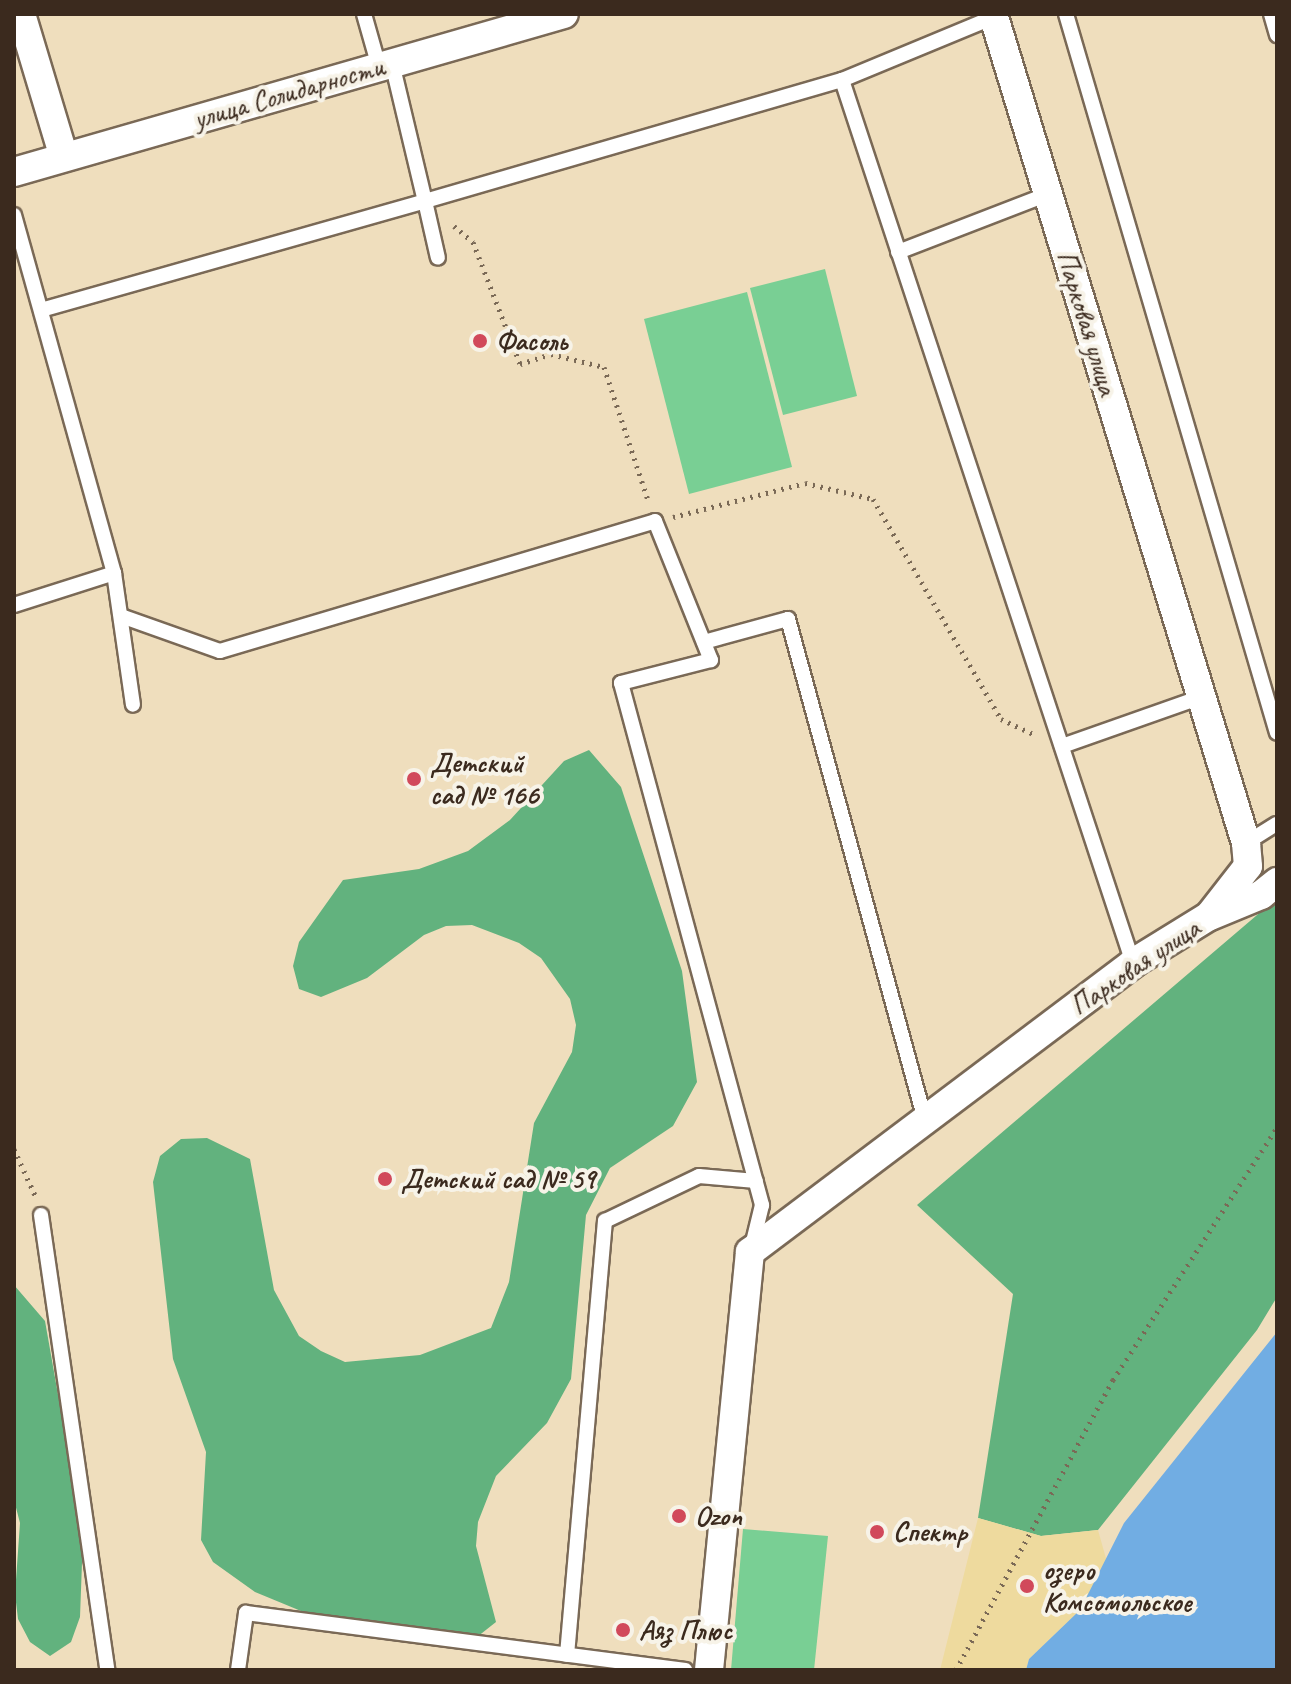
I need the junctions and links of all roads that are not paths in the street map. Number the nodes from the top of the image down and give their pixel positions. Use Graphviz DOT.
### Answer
graph roads {
  1 [pos="21,14"];
  2 [pos="364,14"];
  3 [pos="564,14"];
  4 [pos="1066,14"];
  5 [pos="1271,14"];
  6 [pos="994,15"];
  7 [pos="1277,35"];
  8 [pos="386,65"];
  9 [pos="842,80"];
  10 [pos="64,157"];
  11 [pos="14,172"];
  12 [pos="1048,194"];
  13 [pos="425,201"];
  14 [pos="14,215"];
  15 [pos="898,252"];
  16 [pos="438,258"];
  17 [pos="41,310"];
  18 [pos="114,573"];
  19 [pos="14,605"];
  20 [pos="121,616"];
  21 [pos="704,642"];
  22 [pos="1201,697"];
  23 [pos="133,705"];
  24 [pos="1277,733"];
  25 [pos="1062,746"];
  26 [pos="1277,824"];
  27 [pos="1246,843"];
  28 [pos="1277,882"];
  29 [pos="1209,916"];
  30 [pos="1133,963"];
  31 [pos="925,1120"];
  32 [pos="756,1181"];
  33 [pos="41,1215"];
  34 [pos="750,1252"];
  35 [pos="567,1655"];
  36 [pos="107,1670"];
  37 [pos="238,1670"];
  38 [pos="685,1670"];
  39 [pos="709,1670"];
  1 -- 10 [label="street"];
  2 -- 8 [label="lane"];
  3 -- 8 [label="street, улица Солидарности"];
  4 -- 24 [label="lane"];
  5 -- 7 [label="lane"];
  6 -- 9 [label="lane"];
  6 -- 12 [label="street, Парковая улица"];
  8 -- 10 [label="street, улица Солидарности"];
  8 -- 13 [label="lane"];
  9 -- 13 [label="lane"];
  9 -- 15 [label="lane"];
  10 -- 11 [label="street, улица Солидарности"];
  12 -- 15 [label="lane"];
  12 -- 22 [label="street, Парковая улица"];
  13 -- 16 [label="lane"];
  13 -- 17 [label="lane"];
  14 -- 17 [label="lane"];
  15 -- 25 [label="lane"];
  17 -- 18 [label="lane"];
  18 -- 19 [label="lane"];
  18 -- 20 [label="lane"];
  20 -- 21 [label="lane"];
  20 -- 23 [label="lane"];
  21 -- 31 [label="lane"];
  21 -- 32 [label="lane"];
  22 -- 25 [label="lane"];
  22 -- 27 [label="street, Парковая улица"];
  25 -- 30 [label="lane"];
  26 -- 27 [label="lane"];
  27 -- 29 [label="street, Парковая улица"];
  28 -- 29 [label="street"];
  29 -- 30 [label="street, Парковая улица"];
  30 -- 31 [label="street, Парковая улица"];
  31 -- 34 [label="street, Парковая улица"];
  32 -- 34 [label="lane"];
  32 -- 35 [label="lane"];
  33 -- 36 [label="lane"];
  34 -- 39 [label="street"];
  35 -- 37 [label="lane"];
  35 -- 38 [label="lane"];
}
